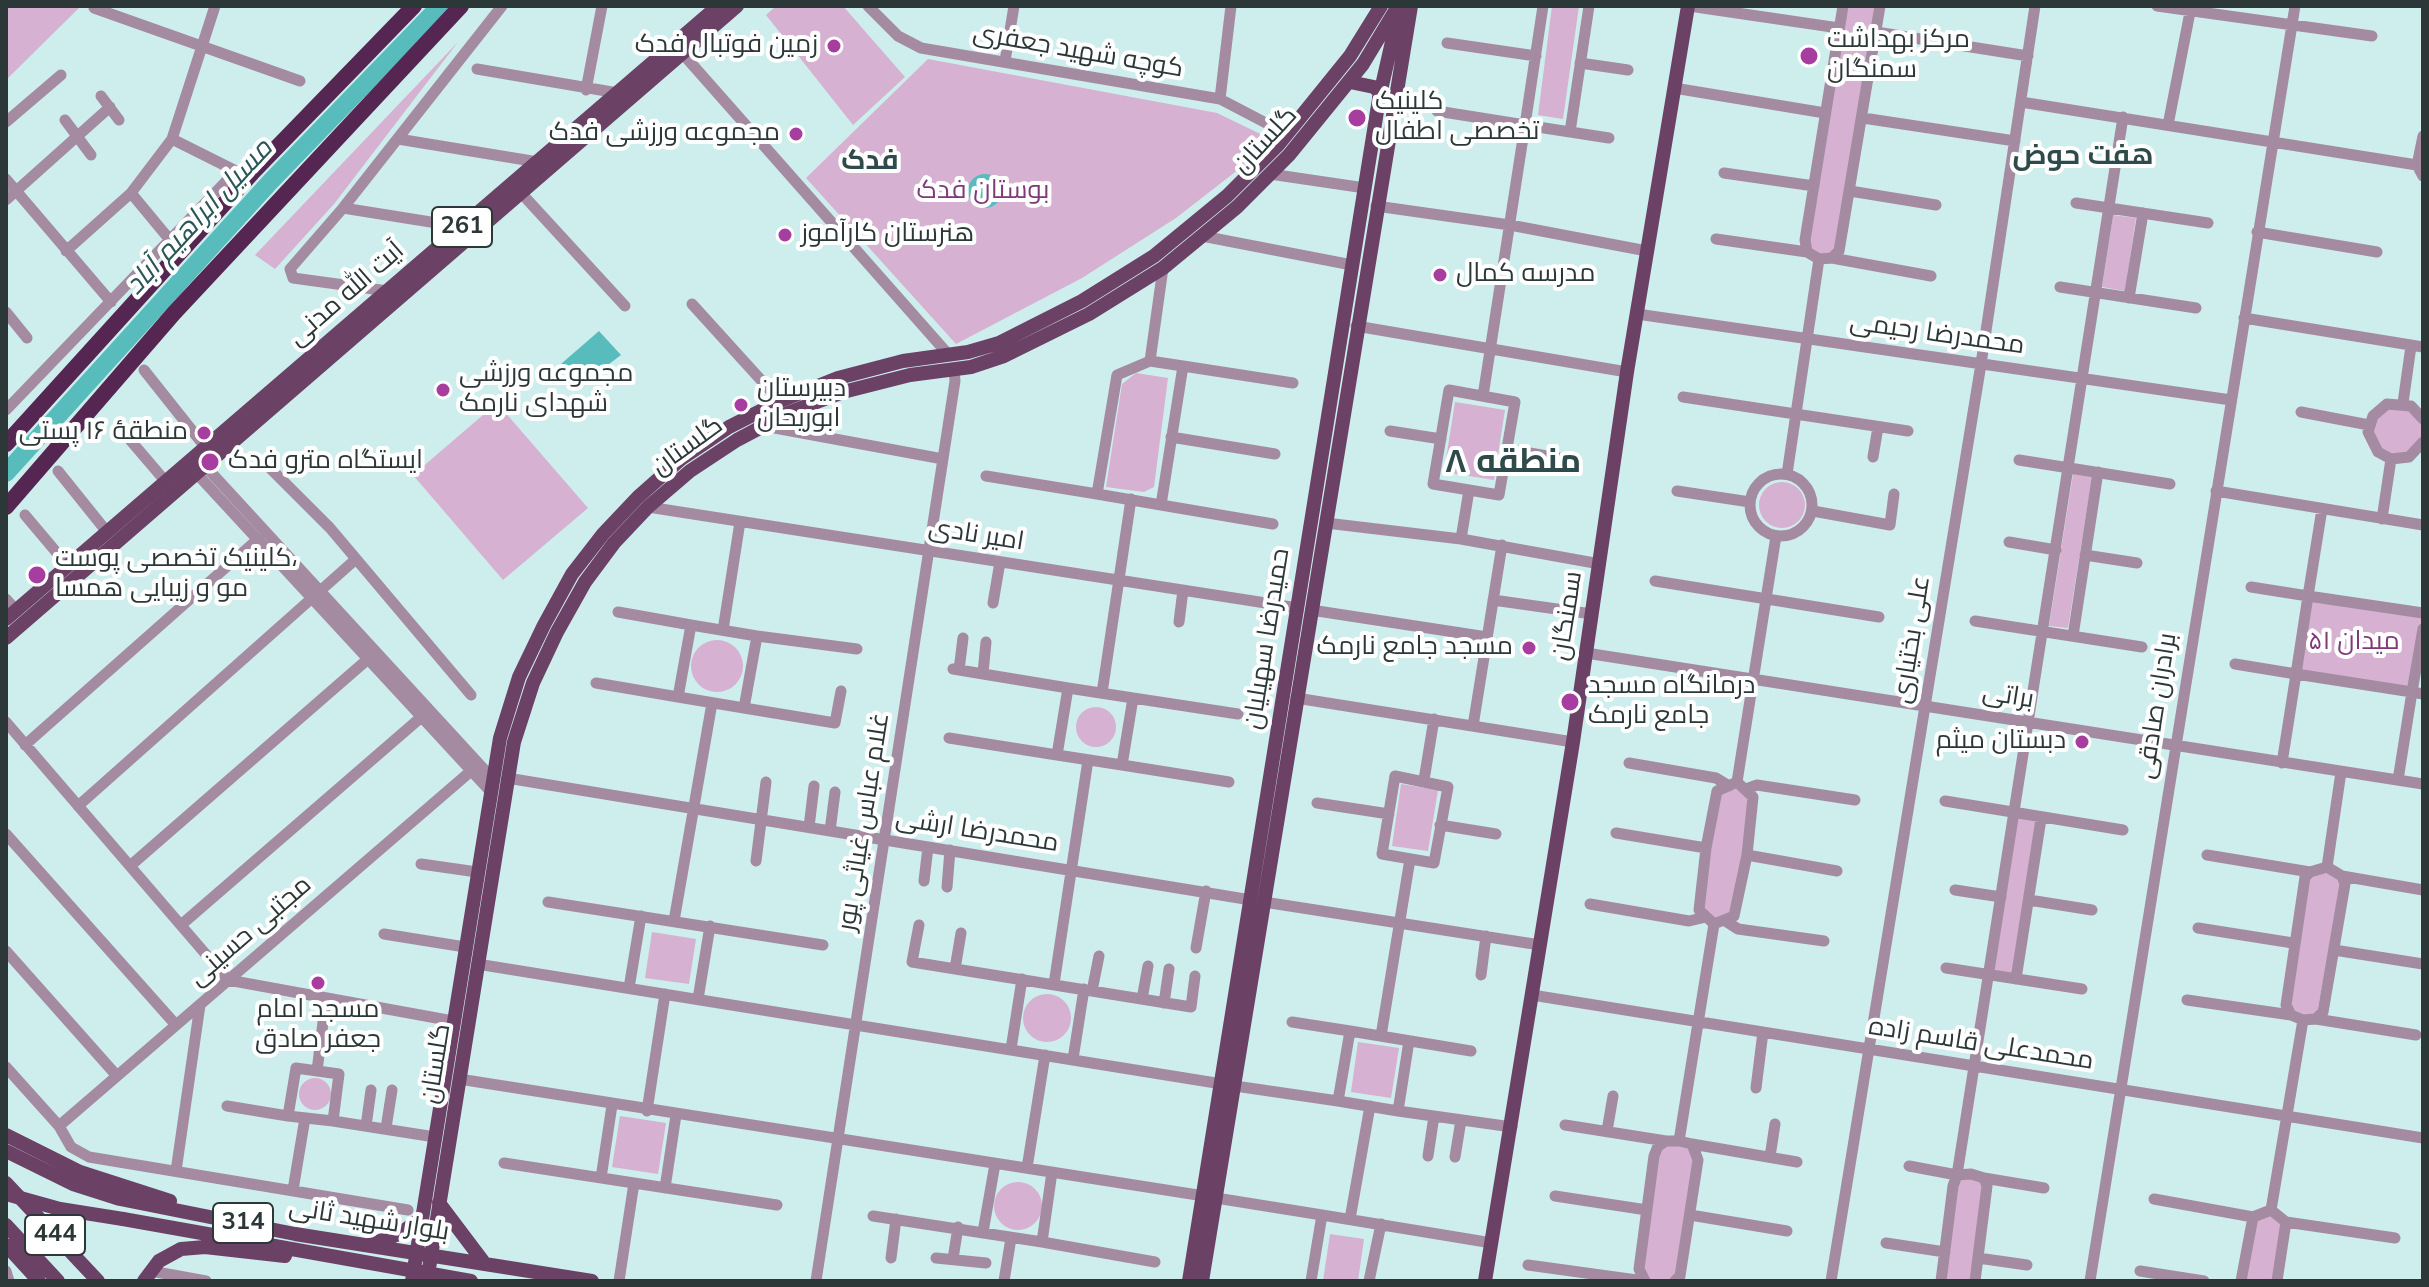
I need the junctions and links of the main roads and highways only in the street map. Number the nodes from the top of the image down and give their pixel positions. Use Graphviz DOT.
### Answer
graph roads {
  1 [pos="414,6"];
  2 [pos="461,6"];
  3 [pos="718,6"];
  4 [pos="737,6"];
  5 [pos="1381,6"];
  6 [pos="1399,6"];
  7 [pos="1411,6"];
  8 [pos="1689,6"];
  9 [pos="679,49"];
  10 [pos="1350,82"];
  11 [pos="1379,99"];
  12 [pos="1372,189"];
  13 [pos="947,353"];
  14 [pos="954,370"];
  15 [pos="6,444"];
  16 [pos="199,462"];
  17 [pos="6,507"];
  18 [pos="112,538"];
  19 [pos="9,609"];
  20 [pos="6,638"];
  21 [pos="497,782"];
  22 [pos="6,1135"];
  23 [pos="6,1151"];
  24 [pos="8,1188"];
  25 [pos="1210,1197"];
  26 [pos="439,1203"];
  27 [pos="415,1214"];
  28 [pos="239,1222"];
  29 [pos="6,1225"];
  30 [pos="6,1245"];
  31 [pos="367,1245"];
  32 [pos="424,1254"];
  33 [pos="353,1259"];
  34 [pos="485,1264"];
  35 [pos="148,1276"];
  36 [pos="420,1276"];
  37 [pos="35,1281"];
  38 [pos="57,1281"];
  39 [pos="98,1281"];
  40 [pos="471,1281"];
  41 [pos="592,1281"];
  42 [pos="1189,1281"];
  43 [pos="1202,1281"];
  44 [pos="1485,1281"];
  1 -- 15 [label="highway"];
  2 -- 17 [label="highway"];
  3 -- 9 [label="main road, آیت الله مدنی / 261"];
  4 -- 9 [label="main road, آیت الله مدنی / 261"];
  5 -- 13 [label="main road, گلستان"];
  6 -- 10 [label="main road, گلستان"];
  6 -- 11 [label="main road, حمیدرضا سهیلیان"];
  7 -- 12 [label="main road, حمیدرضا سهیلیان"];
  8 -- 44 [label="main road, سمنگان"];
  9 -- 16 [label="main road, 261"];
  9 -- 16 [label="main road, آیت الله مدنی / 261"];
  10 -- 11 [label="main road"];
  10 -- 14 [label="main road, گلستان"];
  11 -- 12 [label="main road, حمیدرضا سهیلیان"];
  12 -- 25 [label="main road, حمیدرضا سهیلیان"];
  13 -- 14 [label="main road"];
  13 -- 21 [label="main road, گلستان"];
  14 -- 21 [label="main road, گلستان"];
  16 -- 18 [label="main road, آیت الله مدنی / 261"];
  16 -- 18 [label="main road, آیت الله مدنی / 261"];
  18 -- 19 [label="main road, آیت الله مدنی / 261"];
  18 -- 20 [label="main road, آیت الله مدنی / 261"];
  21 -- 26 [label="main road, گلستان"];
  21 -- 27 [label="main road, گلستان"];
  22 -- 28 [label="main road"];
  23 -- 28 [label="main road, بلوار شهید ثانی / 314"];
  24 -- 33 [label="main road, بلوار شهید ثانی / 314, bridge"];
  24 -- 39 [label="main road, 444"];
  25 -- 42 [label="main road, حمیدرضا سهیلیان"];
  25 -- 43 [label="main road, حمیدرضا سهیلیان"];
  26 -- 32 [label="main road, گلستان"];
  26 -- 34 [label="main road"];
  27 -- 31 [label="main road"];
  27 -- 32 [label="main road, گلستان"];
  28 -- 31 [label="main road, بلوار شهید ثانی / 314"];
  29 -- 38 [label="main road, 444"];
  30 -- 37 [label="main road"];
  31 -- 32 [label="main road, بلوار شهید ثانی / 314"];
  32 -- 34 [label="main road, بلوار شهید ثانی / 314"];
  32 -- 36 [label="main road"];
  33 -- 35 [label="main road"];
  33 -- 36 [label="main road, بلوار شهید ثانی / 314"];
  34 -- 41 [label="main road, بلوار شهید ثانی / 314"];
  36 -- 40 [label="main road, بلوار شهید ثانی / 314"];
}
